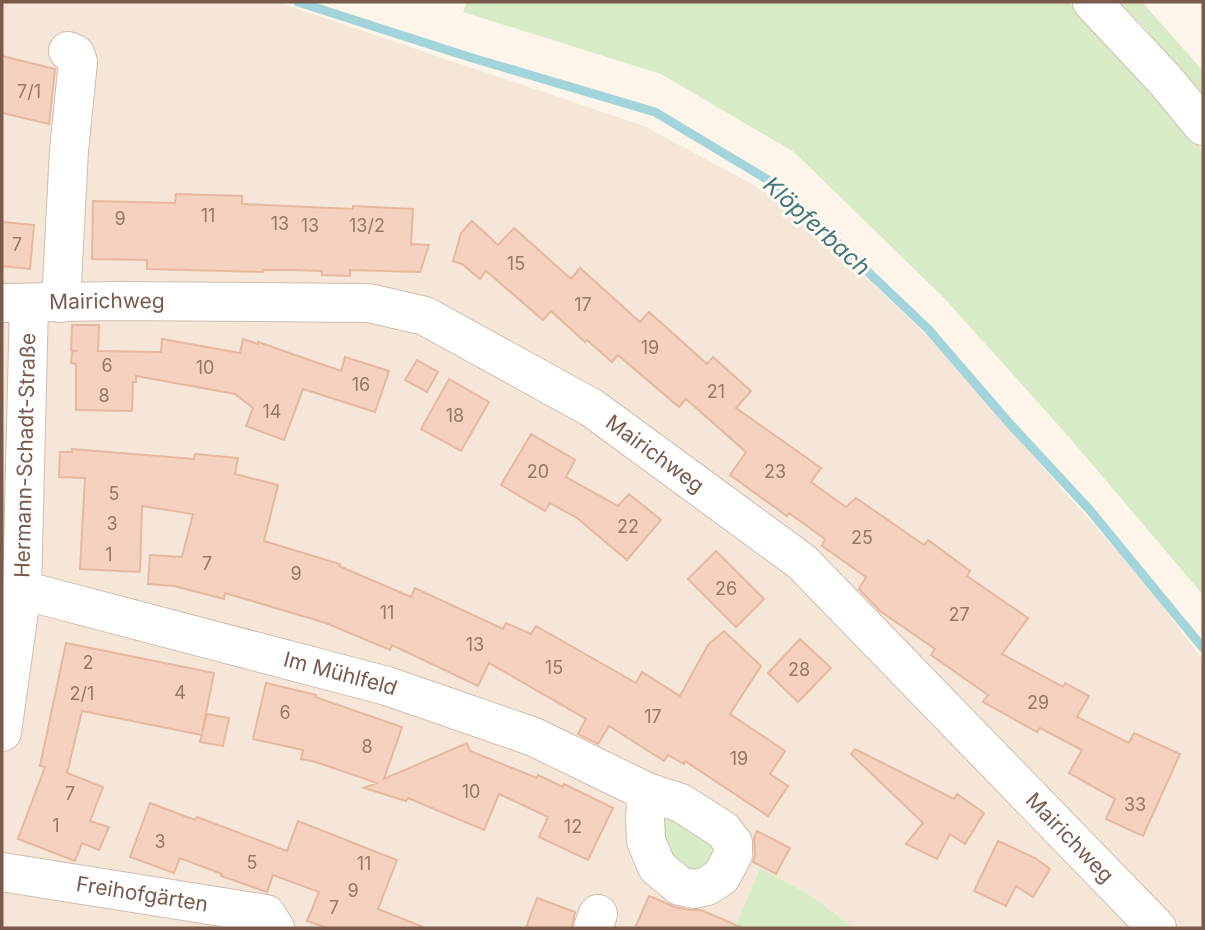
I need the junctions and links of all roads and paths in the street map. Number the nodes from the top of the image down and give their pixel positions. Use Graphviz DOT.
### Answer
graph roads {
  1 [pos="1092,2"];
  2 [pos="68,51"];
  3 [pos="1203,126"];
  4 [pos="31,303"];
  5 [pos="22,590"];
  6 [pos="2,732"];
  7 [pos="647,792"];
  8 [pos="2,872"];
  9 [pos="275,928"];
  10 [pos="1157,928"];
  1 -- 3 [label="street"];
  2 -- 4 [label="street, Hermann-Schadt-Straße"];
  4 -- 5 [label="street, Hermann-Schadt-Straße"];
  4 -- 10 [label="street, Mairichweg"];
  5 -- 6 [label="street, Hermann-Schadt-Straße"];
  5 -- 7 [label="street, Im Mühlfeld"];
  8 -- 9 [label="street, Freihofgärten"];
}
